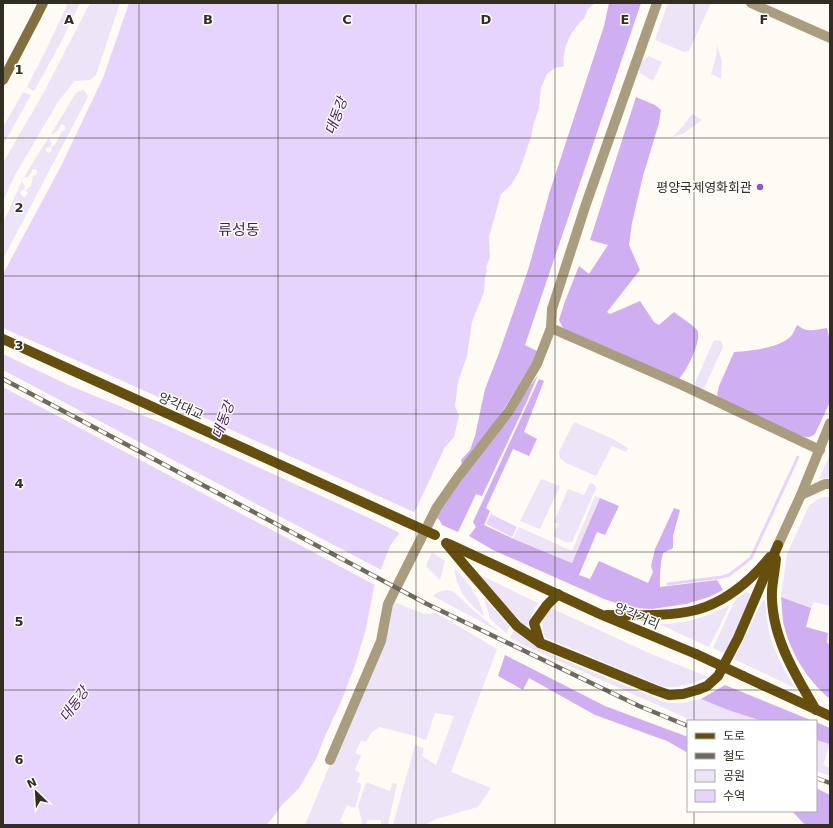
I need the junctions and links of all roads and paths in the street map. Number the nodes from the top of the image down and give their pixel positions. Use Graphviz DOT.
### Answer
graph roads {
  1 [pos="43,3"];
  2 [pos="656,3"];
  3 [pos="751,3"];
  4 [pos="830,38"];
  5 [pos="3,80"];
  6 [pos="551,328"];
  7 [pos="3,339"];
  8 [pos="830,424"];
  9 [pos="820,450"];
  10 [pos="830,484"];
  11 [pos="801,495"];
  12 [pos="435,535"];
  13 [pos="446,543"];
  14 [pos="778,545"];
  15 [pos="558,594"];
  16 [pos="602,615"];
  17 [pos="540,643"];
  18 [pos="816,710"];
  19 [pos="830,716"];
  20 [pos="330,760"];
  1 -- 5 [label="main road"];
  2 -- 6 [label="street"];
  3 -- 4 [label="street"];
  6 -- 9 [label="street"];
  6 -- 20 [label="street"];
  7 -- 12 [label="main road, 양각대교, bridge"];
  8 -- 9 [label="street"];
  9 -- 11 [label="street"];
  10 -- 11 [label="street"];
  11 -- 14 [label="street"];
  12 -- 13 [label="main road, 양각거리"];
  13 -- 15 [label="main road, 양각거리"];
  13 -- 17 [label="main road"];
  14 -- 16 [label="main road"];
  14 -- 17 [label="main road"];
  14 -- 18 [label="main road"];
  15 -- 16 [label="main road, 양각거리"];
  15 -- 17 [label="main road"];
  16 -- 18 [label="main road, 양각거리, bridge"];
  18 -- 19 [label="main road, 양각거리"];
}
